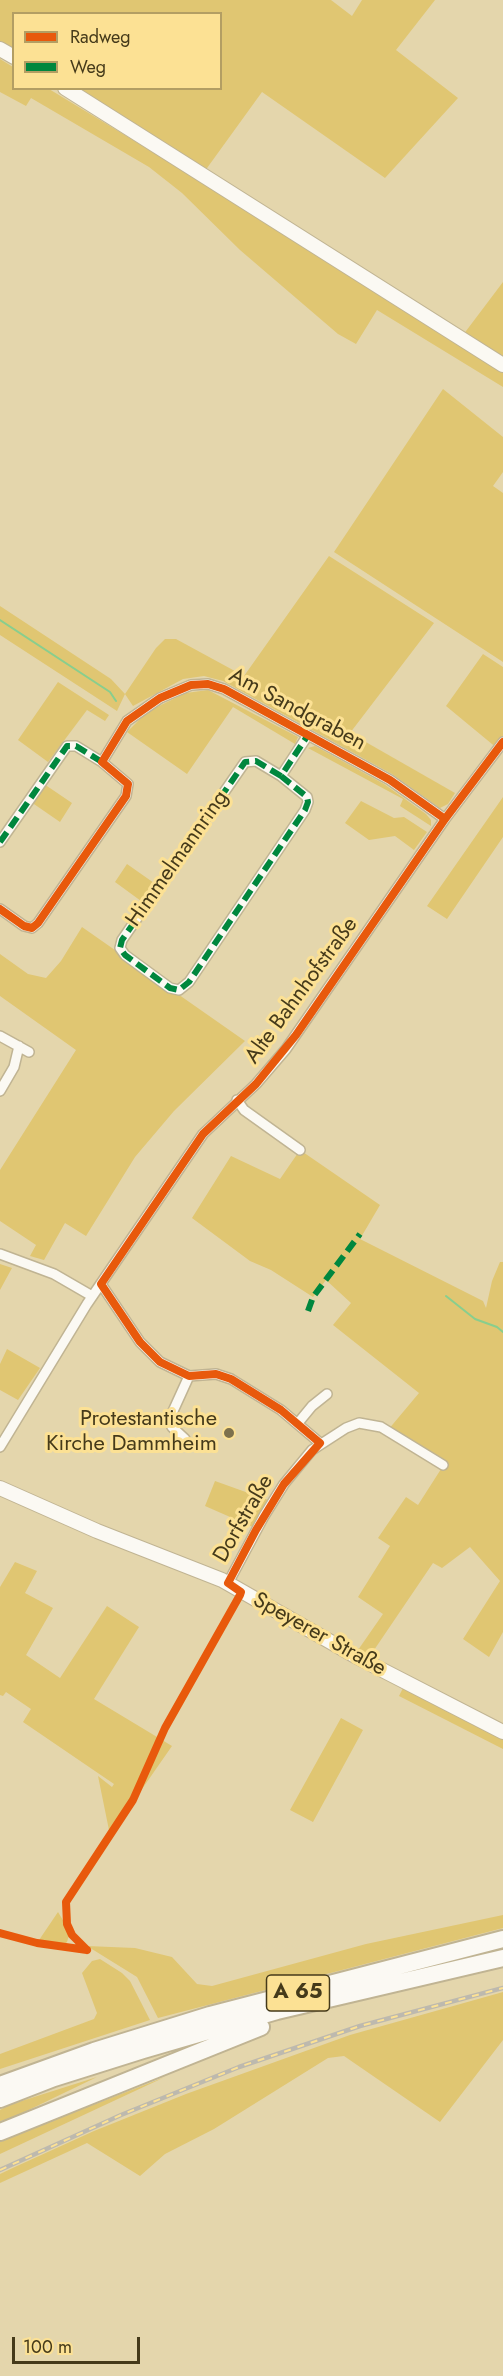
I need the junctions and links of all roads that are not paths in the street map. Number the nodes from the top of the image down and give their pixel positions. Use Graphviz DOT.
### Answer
graph roads {
  1 [pos="68,90"];
  2 [pos="503,365"];
  3 [pos="308,735"];
  4 [pos="503,742"];
  5 [pos="102,762"];
  6 [pos="281,776"];
  7 [pos="445,819"];
  8 [pos="0,842"];
  9 [pos="0,909"];
  10 [pos="0,1036"];
  11 [pos="19,1047"];
  12 [pos="29,1052"];
  13 [pos="0,1091"];
  14 [pos="237,1100"];
  15 [pos="300,1150"];
  16 [pos="0,1254"];
  17 [pos="101,1284"];
  18 [pos="92,1296"];
  19 [pos="189,1377"];
  20 [pos="327,1394"];
  21 [pos="298,1423"];
  22 [pos="4,1429"];
  23 [pos="185,1439"];
  24 [pos="320,1443"];
  25 [pos="0,1447"];
  26 [pos="443,1466"];
  27 [pos="0,1488"];
  28 [pos="228,1583"];
  29 [pos="503,1732"];
  30 [pos="503,1939"];
  31 [pos="503,1958"];
  32 [pos="351,1994"];
  33 [pos="94,2051"];
  34 [pos="0,2074"];
  35 [pos="0,2085"];
  36 [pos="0,2099"];
  37 [pos="0,2132"];
  1 -- 2 [label="street"];
  3 -- 5 [label="street, Am Sandgraben"];
  3 -- 6 [label="street"];
  3 -- 7 [label="street, Am Sandgraben"];
  4 -- 7 [label="street, Alte Bahnhofstraße"];
  5 -- 8 [label="street"];
  5 -- 9 [label="street"];
  6 -- 6 [label="street, Himmelmannring"];
  7 -- 14 [label="street, Alte Bahnhofstraße"];
  10 -- 11 [label="street"];
  11 -- 12 [label="street"];
  11 -- 13 [label="street"];
  14 -- 15 [label="street"];
  14 -- 17 [label="street, Alte Bahnhofstraße"];
  16 -- 18 [label="street"];
  17 -- 18 [label="street, Alte Bahnhofstraße"];
  17 -- 19 [label="street"];
  18 -- 22 [label="street, Alte Bahnhofstraße"];
  19 -- 21 [label="street"];
  19 -- 23 [label="street"];
  20 -- 21 [label="street"];
  21 -- 24 [label="street"];
  22 -- 25 [label="street, Alte Bahnhofstraße"];
  24 -- 26 [label="street"];
  24 -- 28 [label="street, Dorfstraße"];
  27 -- 28 [label="street, Speyerer Straße"];
  28 -- 29 [label="street, Speyerer Straße"];
  30 -- 33 [label="highway, A 65"];
  31 -- 32 [label="highway, A 65"];
  32 -- 36 [label="highway, A 65"];
  32 -- 37 [label="highway, A 65"];
  33 -- 34 [label="highway, A 65"];
  33 -- 35 [label="highway, A 65"];
}
